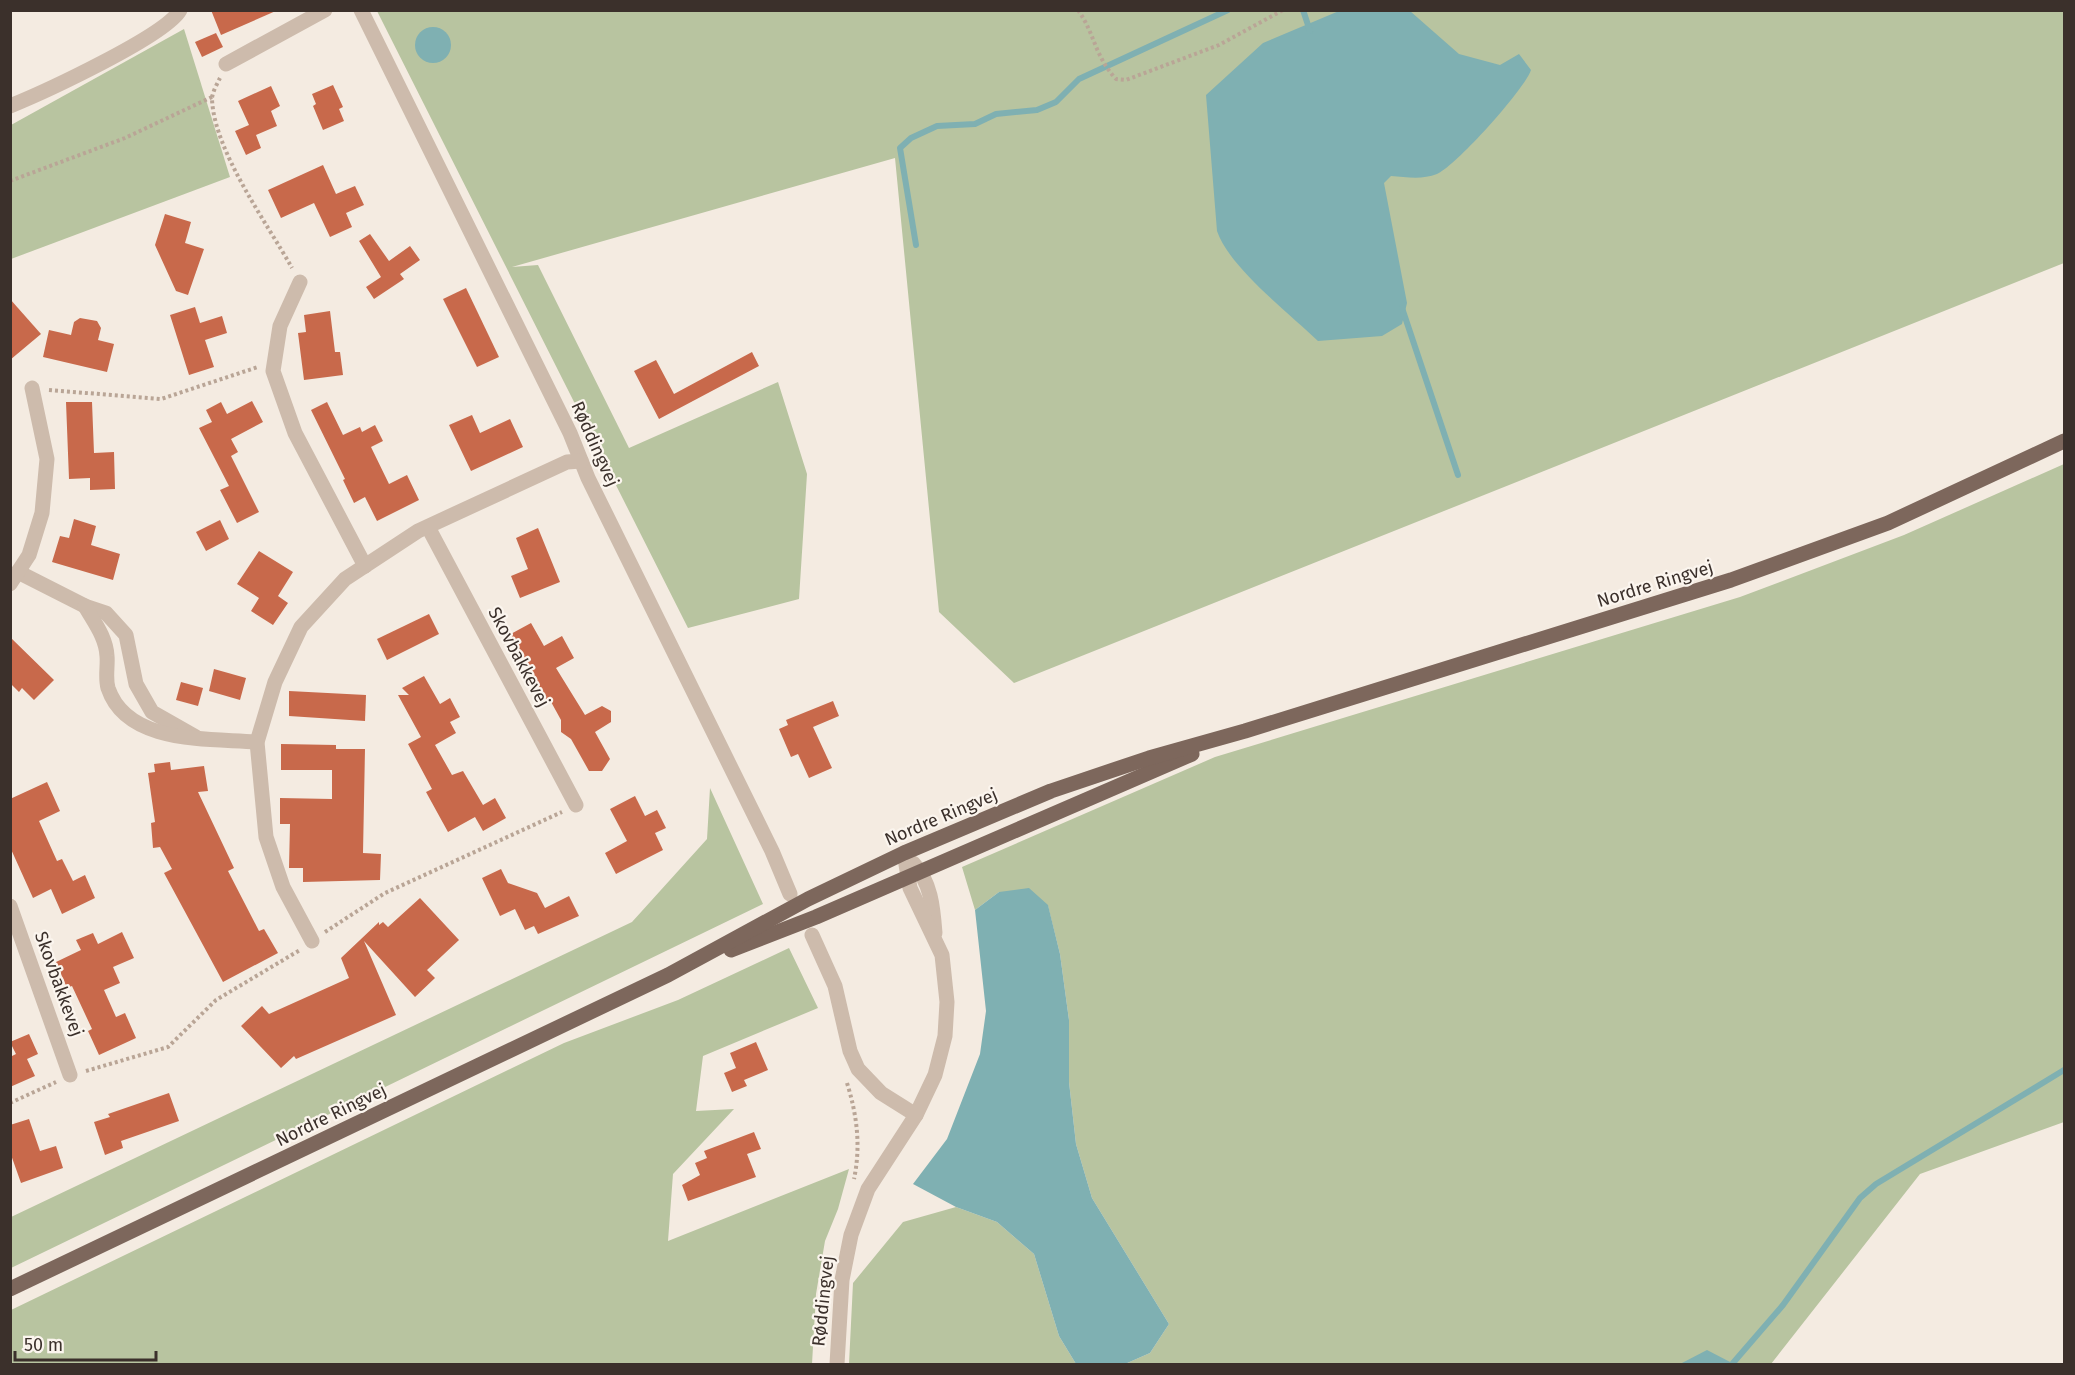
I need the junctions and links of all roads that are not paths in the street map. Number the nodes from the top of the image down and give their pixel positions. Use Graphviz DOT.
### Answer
graph roads {
  1 [pos="180,10"];
  2 [pos="325,10"];
  3 [pos="361,10"];
  4 [pos="226,64"];
  5 [pos="10,106"];
  6 [pos="300,282"];
  7 [pos="32,388"];
  8 [pos="2064,441"];
  9 [pos="581,461"];
  10 [pos="428,527"];
  11 [pos="365,566"];
  12 [pos="14,578"];
  13 [pos="85,606"];
  14 [pos="1245,731"];
  15 [pos="196,737"];
  16 [pos="257,742"];
  17 [pos="576,805"];
  18 [pos="904,853"];
  19 [pos="921,872"];
  20 [pos="906,878"];
  21 [pos="790,894"];
  22 [pos="10,906"];
  23 [pos="812,935"];
  24 [pos="936,938"];
  25 [pos="312,940"];
  26 [pos="668,975"];
  27 [pos="70,1075"];
  28 [pos="916,1115"];
  29 [pos="10,1289"];
  30 [pos="837,1365"];
  1 -- 5 [label="street"];
  2 -- 4 [label="street"];
  3 -- 9 [label="street, Røddingvej"];
  6 -- 11 [label="street"];
  7 -- 12 [label="street"];
  8 -- 14 [label="main road, Nordre Ringvej"];
  9 -- 10 [label="street"];
  9 -- 21 [label="street, Røddingvej"];
  10 -- 11 [label="street"];
  10 -- 17 [label="street, Skovbakkevej"];
  11 -- 16 [label="street"];
  12 -- 13 [label="street"];
  13 -- 15 [label="street"];
  13 -- 15 [label="street"];
  14 -- 18 [label="main road, Nordre Ringvej"];
  14 -- 19 [label="main road, Nordre Ringvej"];
  15 -- 16 [label="street"];
  16 -- 25 [label="street"];
  18 -- 19 [label="street, Røddingvej"];
  18 -- 20 [label="street, Røddingvej"];
  18 -- 26 [label="main road, Nordre Ringvej"];
  19 -- 20 [label="main road, Nordre Ringvej"];
  19 -- 24 [label="street, Røddingvej"];
  20 -- 24 [label="street, Røddingvej"];
  20 -- 26 [label="main road, Nordre Ringvej"];
  22 -- 27 [label="street, Skovbakkevej"];
  23 -- 28 [label="street"];
  24 -- 28 [label="street, Røddingvej"];
  26 -- 29 [label="main road, Nordre Ringvej"];
  28 -- 30 [label="street, Røddingvej"];
}
